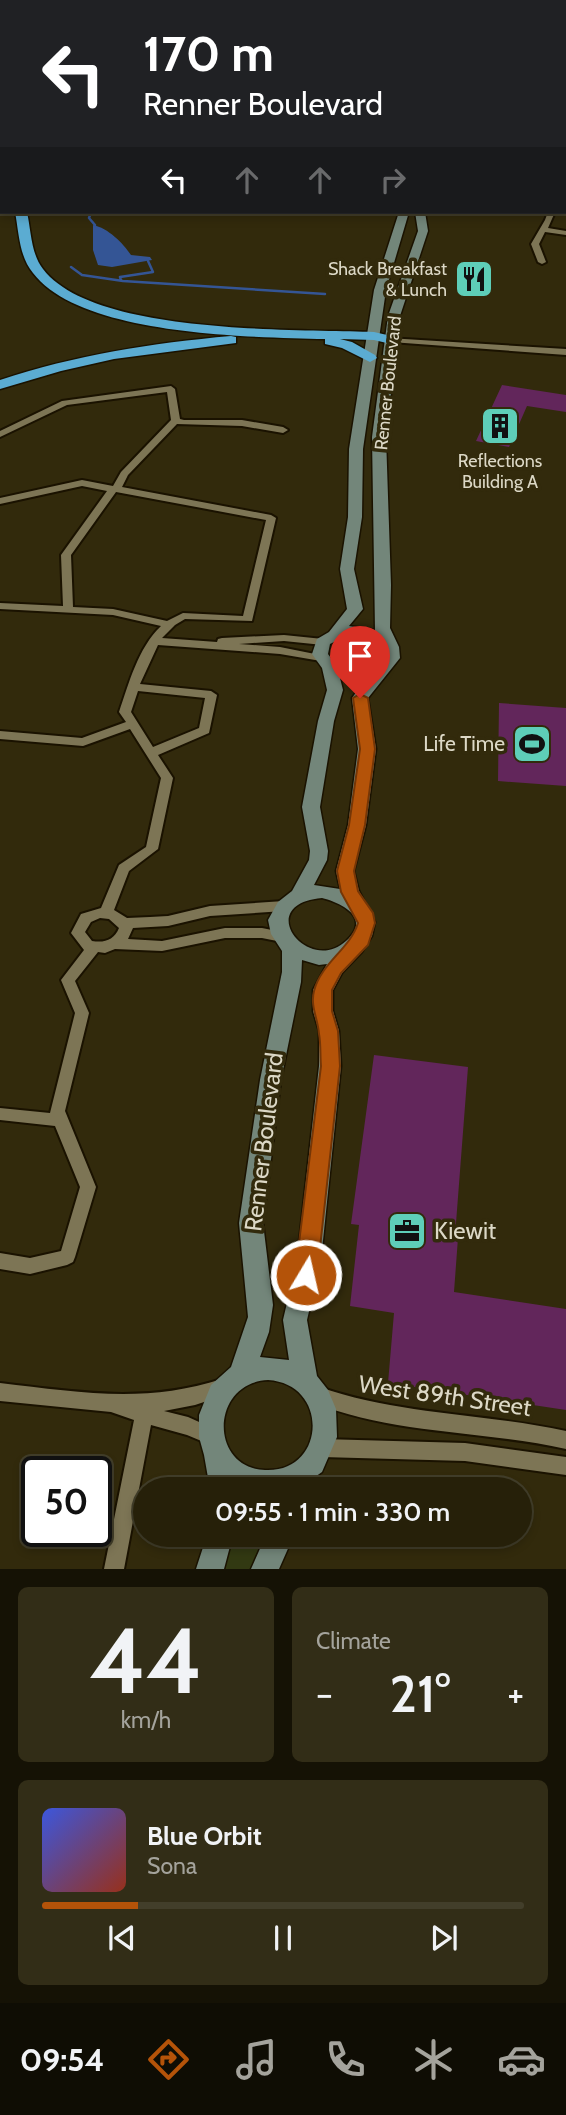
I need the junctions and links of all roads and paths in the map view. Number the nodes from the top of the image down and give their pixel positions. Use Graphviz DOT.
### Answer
graph roads {
  1 [pos="21,214"];
  2 [pos="403,214"];
  3 [pos="420,214"];
  4 [pos="550,214"];
  5 [pos="543,230"];
  6 [pos="566,233"];
  7 [pos="542,262"];
  8 [pos="376,318"];
  9 [pos="321,336"];
  10 [pos="373,339"];
  11 [pos="391,340"];
  12 [pos="566,352"];
  13 [pos="370,358"];
  14 [pos="0,385"];
  15 [pos="176,420"];
  16 [pos="283,430"];
  17 [pos="0,434"];
  18 [pos="114,489"];
  19 [pos="0,501"];
  20 [pos="0,606"];
  21 [pos="68,610"];
  22 [pos="170,625"];
  23 [pos="155,641"];
  24 [pos="387,642"];
  25 [pos="327,650"];
  26 [pos="382,669"];
  27 [pos="133,687"];
  28 [pos="133,724"];
  29 [pos="0,735"];
  30 [pos="151,753"];
  31 [pos="292,901"];
  32 [pos="359,906"];
  33 [pos="106,913"];
  34 [pos="124,923"];
  35 [pos="287,943"];
  36 [pos="116,944"];
  37 [pos="94,947"];
  38 [pos="355,947"];
  39 [pos="0,1114"];
  40 [pos="60,1120"];
  41 [pos="0,1261"];
  42 [pos="233,1381"];
  43 [pos="312,1388"];
  44 [pos="0,1392"];
  45 [pos="107,1404"];
  46 [pos="144,1415"];
  47 [pos="566,1440"];
  48 [pos="214,1444"];
  49 [pos="566,1466"];
  50 [pos="313,1467"];
  51 [pos="221,1477"];
  52 [pos="216,1547"];
  53 [pos="275,1547"];
  54 [pos="114,1569"];
  55 [pos="210,1569"];
  56 [pos="265,1569"];
  1 -- 9 [label="highway"];
  2 -- 8 [label="main road, Renner Boulevard"];
  3 -- 11 [label="main road, Renner Boulevard"];
  4 -- 5 [label="street"];
  5 -- 6 [label="street"];
  5 -- 7 [label="street"];
  8 -- 9 [label="highway"];
  8 -- 10 [label="main road, Renner Boulevard"];
  9 -- 10 [label="highway"];
  9 -- 13 [label="highway"];
  9 -- 14 [label="highway"];
  10 -- 11 [label="highway"];
  10 -- 13 [label="main road, Renner Boulevard"];
  11 -- 12 [label="street"];
  11 -- 24 [label="main road, Renner Boulevard"];
  13 -- 25 [label="main road, Renner Boulevard"];
  15 -- 16 [label="street"];
  15 -- 17 [label="street"];
  15 -- 18 [label="street"];
  18 -- 19 [label="street"];
  18 -- 21 [label="street"];
  18 -- 22 [label="street"];
  20 -- 21 [label="street"];
  21 -- 22 [label="street"];
  22 -- 23 [label="street"];
  23 -- 25 [label="street"];
  23 -- 27 [label="street"];
  24 -- 25 [label="main road"];
  24 -- 26 [label="main road, Renner Boulevard"];
  25 -- 26 [label="main road"];
  25 -- 31 [label="main road"];
  26 -- 32 [label="main road"];
  27 -- 28 [label="street"];
  27 -- 30 [label="street"];
  28 -- 29 [label="street"];
  28 -- 30 [label="street"];
  30 -- 33 [label="street"];
  31 -- 32 [label="main road"];
  31 -- 34 [label="street"];
  31 -- 35 [label="main road"];
  32 -- 38 [label="main road"];
  33 -- 34 [label="street"];
  33 -- 37 [label="street"];
  34 -- 36 [label="street"];
  35 -- 36 [label="street"];
  35 -- 38 [label="main road"];
  35 -- 42 [label="main road, Renner Boulevard"];
  36 -- 37 [label="street"];
  37 -- 40 [label="street"];
  38 -- 43 [label="main road"];
  39 -- 40 [label="street"];
  40 -- 41 [label="street"];
  42 -- 43 [label="main road"];
  42 -- 45 [label="street"];
  42 -- 48 [label="main road"];
  43 -- 47 [label="street, West 89th Street"];
  43 -- 50 [label="main road"];
  44 -- 45 [label="street"];
  45 -- 46 [label="street"];
  46 -- 48 [label="street"];
  46 -- 54 [label="street"];
  48 -- 50 [label="main road"];
  48 -- 51 [label="main road"];
  49 -- 50 [label="street"];
  52 -- 55 [label="main road"];
  53 -- 56 [label="main road"];
}
